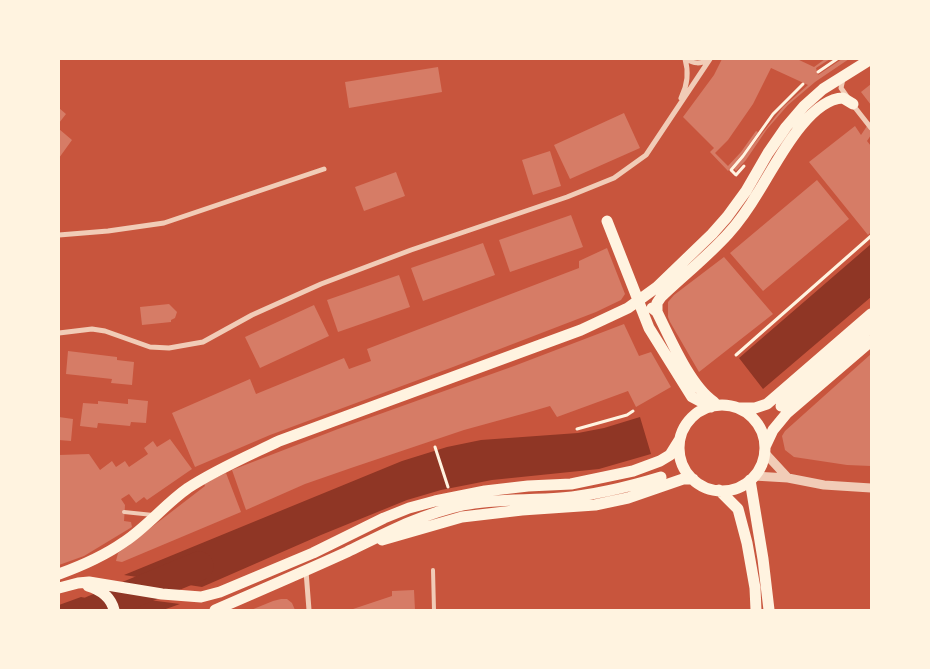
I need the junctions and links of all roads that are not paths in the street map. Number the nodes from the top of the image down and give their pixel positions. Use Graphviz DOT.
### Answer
graph roads {
  1 [pos="685,59"];
  2 [pos="710,59"];
  3 [pos="871,59"];
  4 [pos="844,77"];
  5 [pos="852,104"];
  6 [pos="668,123"];
  7 [pos="871,128"];
  8 [pos="324,169"];
  9 [pos="608,221"];
  10 [pos="59,235"];
  11 [pos="632,306"];
  12 [pos="657,312"];
  13 [pos="871,314"];
  14 [pos="871,327"];
  15 [pos="59,333"];
  16 [pos="871,341"];
  17 [pos="692,397"];
  18 [pos="716,406"];
  19 [pos="781,406"];
  20 [pos="735,408"];
  21 [pos="693,417"];
  22 [pos="680,439"];
  23 [pos="764,450"];
  24 [pos="661,477"];
  25 [pos="752,478"];
  26 [pos="788,478"];
  27 [pos="693,479"];
  28 [pos="871,488"];
  29 [pos="719,490"];
  30 [pos="124,512"];
  31 [pos="155,515"];
  32 [pos="354,548"];
  33 [pos="433,570"];
  34 [pos="306,571"];
  35 [pos="59,574"];
  36 [pos="62,587"];
  37 [pos="114,610"];
  38 [pos="215,610"];
  39 [pos="309,610"];
  40 [pos="434,610"];
  41 [pos="756,610"];
  42 [pos="769,610"];
  1 -- 2 [label="street"];
  1 -- 6 [label="street"];
  2 -- 6 [label="street"];
  3 -- 4 [label="main road"];
  4 -- 5 [label="street"];
  4 -- 11 [label="main road"];
  5 -- 7 [label="street"];
  5 -- 12 [label="main road"];
  6 -- 15 [label="street"];
  8 -- 10 [label="street"];
  9 -- 17 [label="main road"];
  11 -- 12 [label="main road"];
  11 -- 31 [label="main road"];
  12 -- 18 [label="main road"];
  13 -- 20 [label="main road"];
  14 -- 19 [label="main road"];
  16 -- 23 [label="main road"];
  17 -- 18 [label="main road"];
  17 -- 21 [label="main road"];
  18 -- 20 [label="main road"];
  18 -- 21 [label="main road"];
  20 -- 23 [label="main road"];
  21 -- 22 [label="main road"];
  22 -- 27 [label="main road"];
  22 -- 36 [label="main road"];
  23 -- 25 [label="main road"];
  23 -- 26 [label="street"];
  24 -- 32 [label="main road"];
  25 -- 26 [label="street"];
  25 -- 29 [label="main road"];
  25 -- 42 [label="main road"];
  26 -- 28 [label="street"];
  27 -- 29 [label="main road"];
  27 -- 32 [label="main road"];
  29 -- 41 [label="main road"];
  30 -- 31 [label="lane"];
  31 -- 35 [label="main road"];
  32 -- 34 [label="main road"];
  33 -- 40 [label="lane"];
  34 -- 38 [label="main road"];
  34 -- 39 [label="street"];
  36 -- 37 [label="main road"];
}
